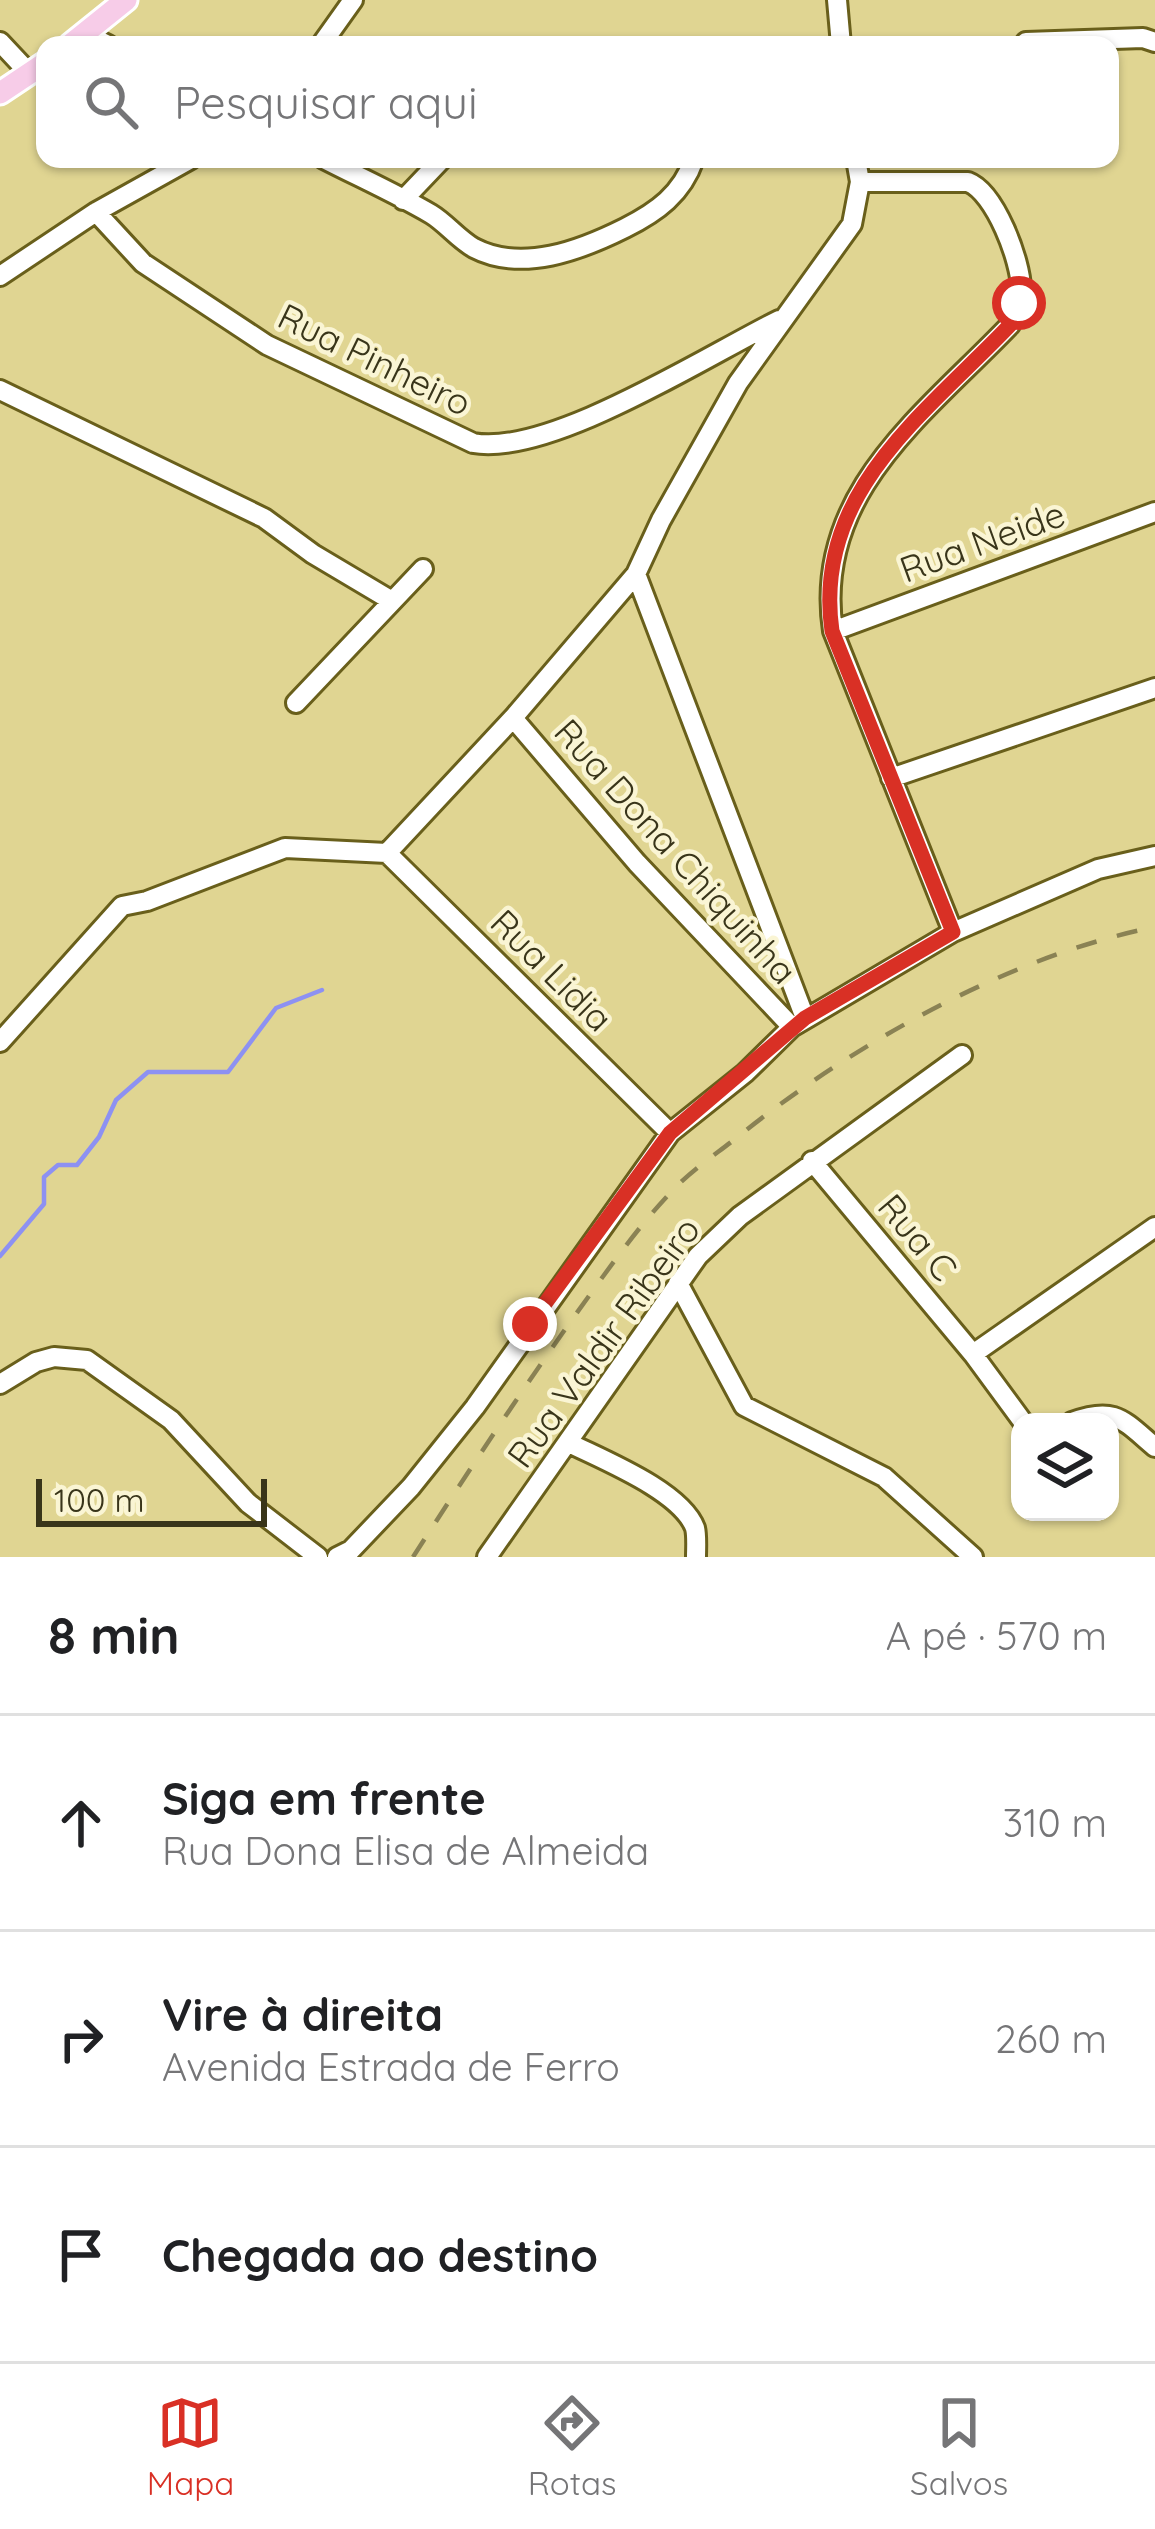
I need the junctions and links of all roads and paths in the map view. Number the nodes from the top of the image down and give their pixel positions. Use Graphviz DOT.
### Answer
graph roads {
  1 [pos="353,0"];
  2 [pos="837,0"];
  3 [pos="116,3"];
  4 [pos="81,36"];
  5 [pos="327,36"];
  6 [pos="840,36"];
  7 [pos="1119,39"];
  8 [pos="0,42"];
  9 [pos="1155,42"];
  10 [pos="36,68"];
  11 [pos="36,70"];
  12 [pos="0,93"];
  13 [pos="175,168"];
  14 [pos="341,168"];
  15 [pos="433,168"];
  16 [pos="691,168"];
  17 [pos="858,168"];
  18 [pos="860,182"];
  19 [pos="403,200"];
  20 [pos="96,212"];
  21 [pos="0,276"];
  22 [pos="784,318"];
  23 [pos="0,390"];
  24 [pos="1155,512"];
  25 [pos="423,569"];
  26 [pos="637,574"];
  27 [pos="392,601"];
  28 [pos="832,631"];
  29 [pos="1155,688"];
  30 [pos="296,704"];
  31 [pos="513,718"];
  32 [pos="891,778"];
  33 [pos="388,853"];
  34 [pos="1155,856"];
  35 [pos="953,932"];
  36 [pos="798,1022"];
  37 [pos="0,1042"];
  38 [pos="962,1055"];
  39 [pos="670,1133"];
  40 [pos="812,1161"];
  41 [pos="1155,1227"];
  42 [pos="678,1282"];
  43 [pos="973,1354"];
  44 [pos="0,1384"];
  45 [pos="1016,1413"];
  46 [pos="1119,1418"];
  47 [pos="569,1443"];
  48 [pos="1155,1447"];
  49 [pos="310,1551"];
  50 [pos="337,1557"];
  51 [pos="487,1557"];
  52 [pos="696,1557"];
  53 [pos="973,1557"];
  1 -- 5 [label="street"];
  2 -- 6 [label="street"];
  3 -- 4 [label="main road"];
  7 -- 9 [label="street"];
  8 -- 10 [label="street"];
  11 -- 12 [label="main road"];
  13 -- 20 [label="street"];
  14 -- 19 [label="street"];
  15 -- 19 [label="street"];
  16 -- 19 [label="street"];
  17 -- 18 [label="street"];
  18 -- 22 [label="street"];
  18 -- 28 [label="street"];
  20 -- 21 [label="street"];
  20 -- 22 [label="street, Rua Pinheiro"];
  22 -- 26 [label="street"];
  23 -- 27 [label="street"];
  24 -- 28 [label="street, Rua Neide"];
  25 -- 27 [label="street"];
  26 -- 31 [label="street"];
  26 -- 36 [label="street"];
  27 -- 30 [label="street"];
  28 -- 32 [label="street"];
  29 -- 32 [label="street"];
  31 -- 33 [label="street"];
  31 -- 36 [label="street, Rua Dona Chiquinha"];
  32 -- 35 [label="street"];
  33 -- 37 [label="street"];
  33 -- 39 [label="street, Rua Lidia"];
  34 -- 35 [label="street"];
  35 -- 36 [label="street"];
  36 -- 39 [label="street"];
  38 -- 40 [label="street, Rua Valdir Ribeiro"];
  39 -- 50 [label="street"];
  40 -- 42 [label="street, Rua Valdir Ribeiro"];
  40 -- 43 [label="street, Rua C"];
  41 -- 43 [label="street"];
  42 -- 47 [label="street, Rua Valdir Ribeiro"];
  42 -- 53 [label="street"];
  43 -- 45 [label="street, Rua C"];
  44 -- 49 [label="street"];
  46 -- 48 [label="street"];
  47 -- 51 [label="street, Rua Valdir Ribeiro"];
  47 -- 52 [label="street"];
}
